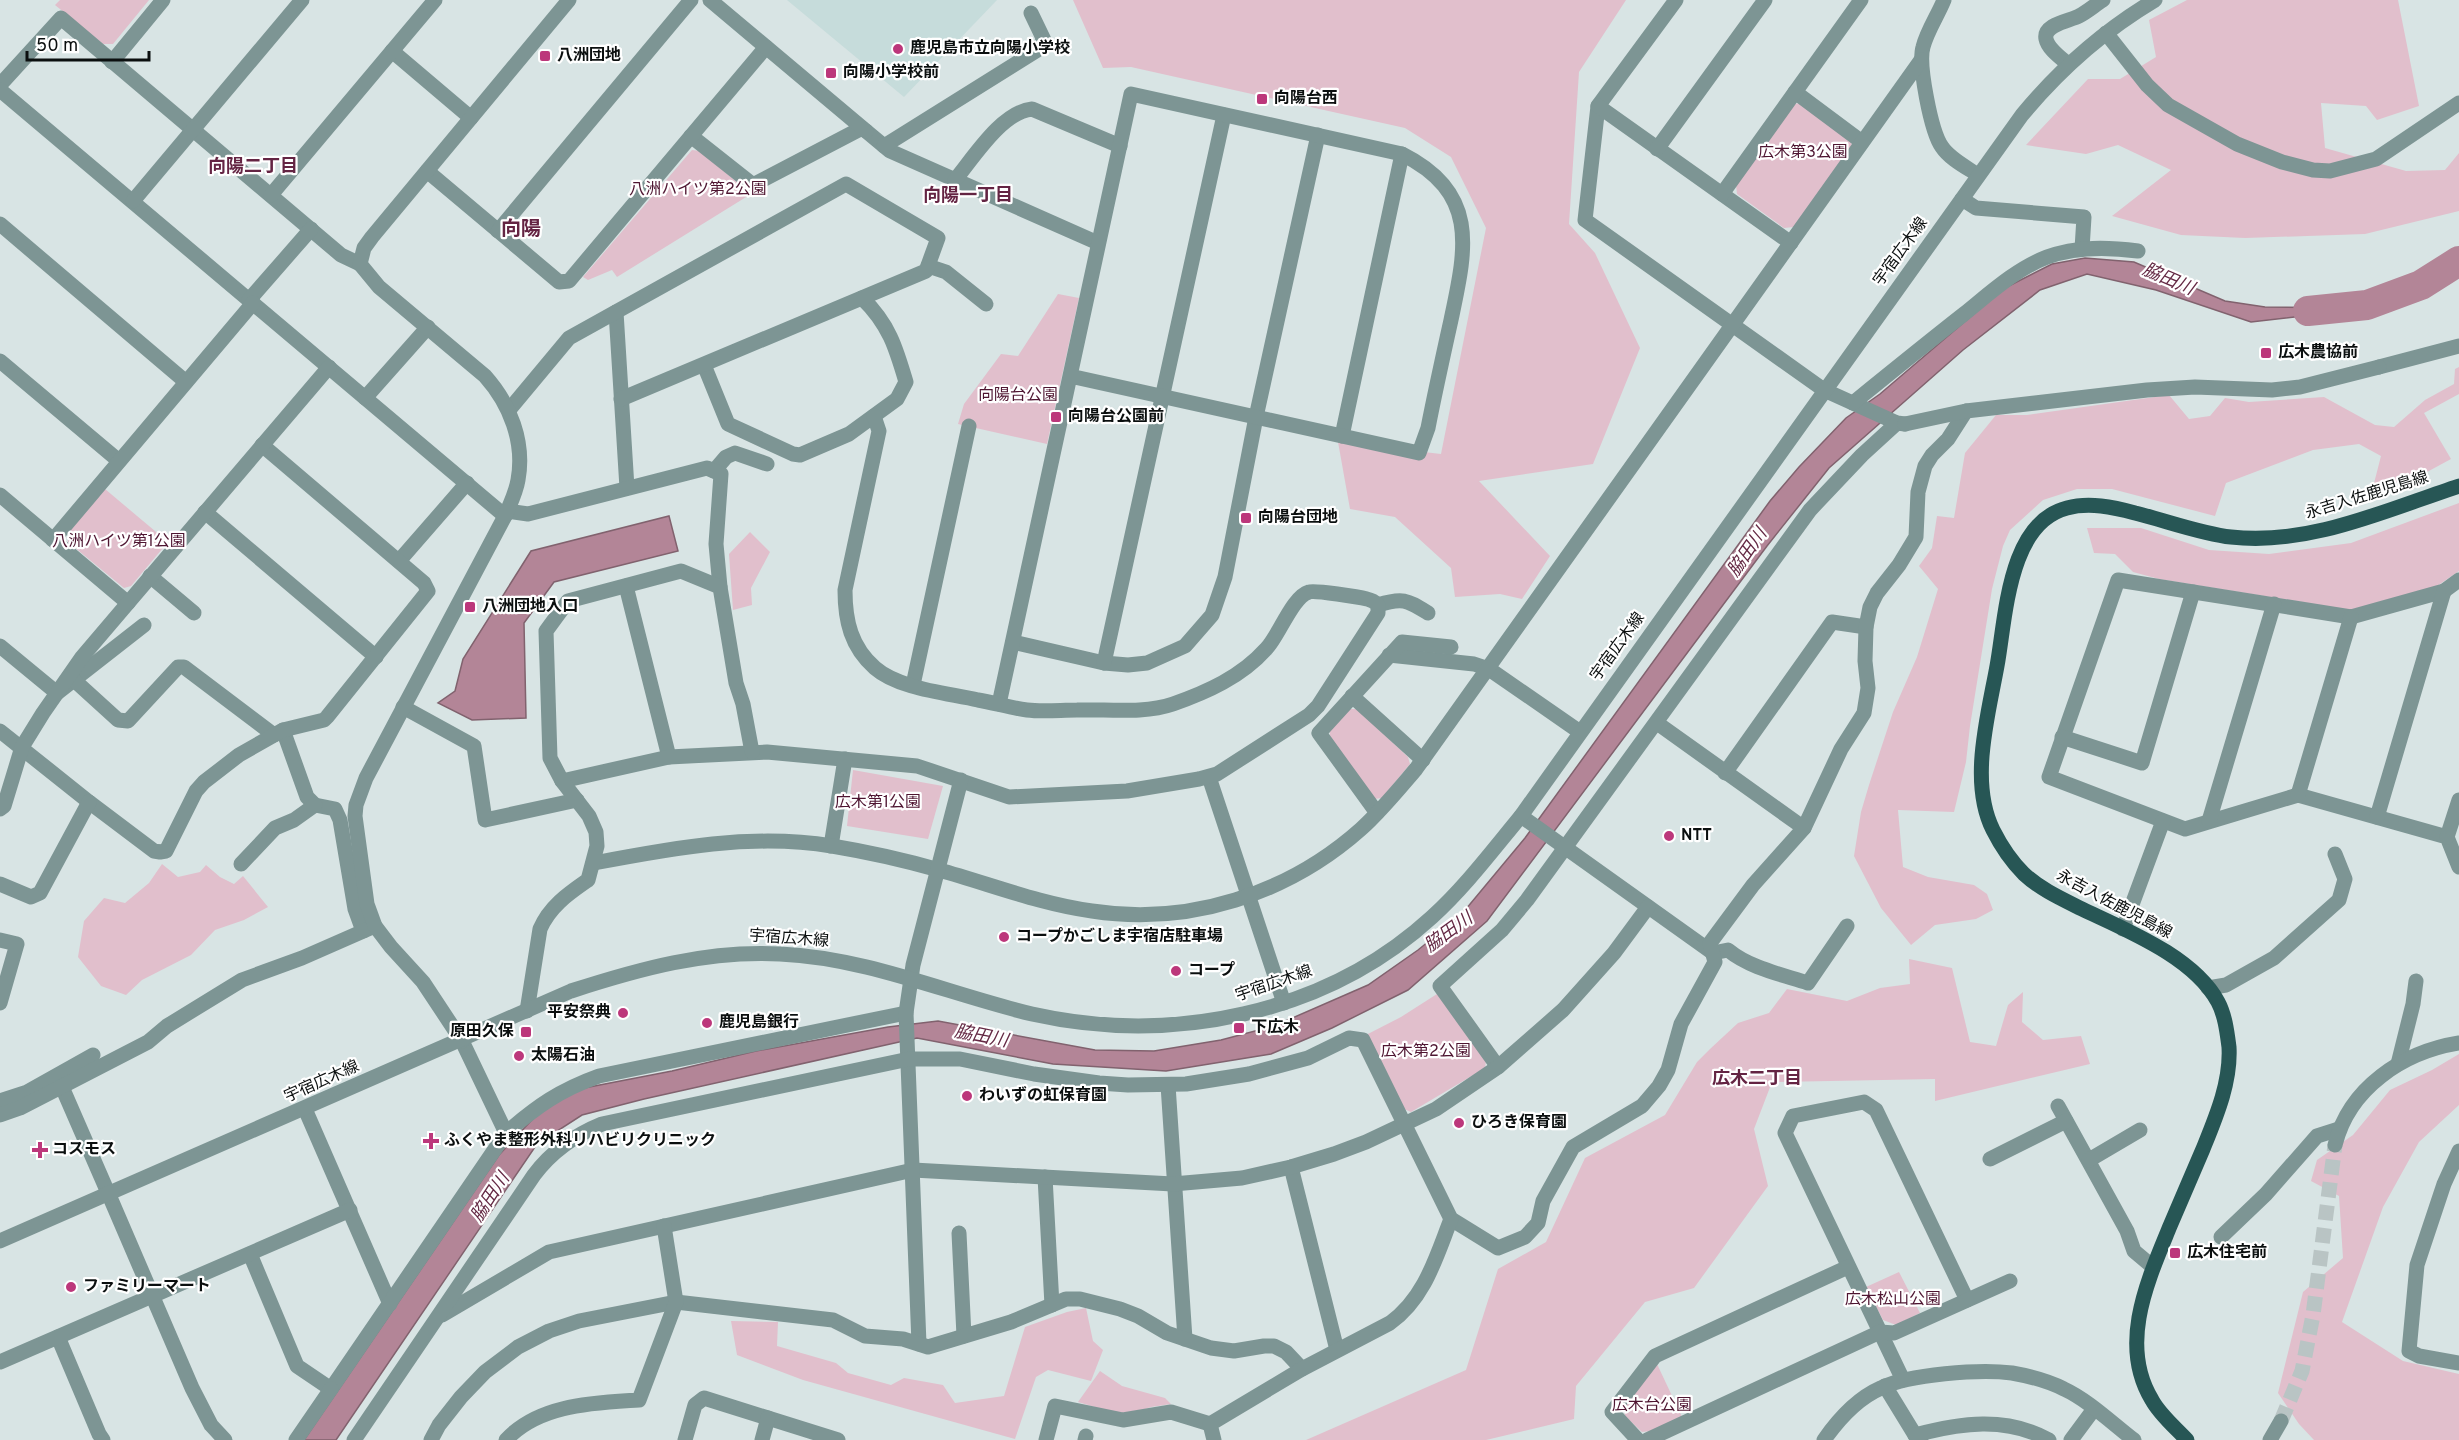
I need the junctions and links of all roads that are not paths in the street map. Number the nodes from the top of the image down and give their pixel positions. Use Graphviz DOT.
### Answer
graph roads {
  1 [pos="163,0"];
  2 [pos="302,0"];
  3 [pos="435,0"];
  4 [pos="569,0"];
  5 [pos="691,0"];
  6 [pos="710,0"];
  7 [pos="1676,0"];
  8 [pos="1765,0"];
  9 [pos="1861,0"];
  10 [pos="1944,0"];
  11 [pos="2103,0"];
  12 [pos="2155,0"];
  13 [pos="1031,13"];
  14 [pos="2106,33"];
  15 [pos="766,47"];
  16 [pos="392,51"];
  17 [pos="1921,60"];
  18 [pos="112,62"];
  19 [pos="2068,64"];
  20 [pos="0,85"];
  21 [pos="0,90"];
  22 [pos="1795,92"];
  23 [pos="2459,103"];
  24 [pos="1598,106"];
  25 [pos="1224,115"];
  26 [pos="471,118"];
  27 [pos="864,129"];
  28 [pos="192,130"];
  29 [pos="1318,135"];
  30 [pos="691,136"];
  31 [pos="1862,142"];
  32 [pos="884,146"];
  33 [pos="1120,146"];
  34 [pos="1657,148"];
  35 [pos="1402,154"];
  36 [pos="427,171"];
  37 [pos="1978,175"];
  38 [pos="955,180"];
  39 [pos="1722,194"];
  40 [pos="271,195"];
  41 [pos="1962,199"];
  42 [pos="133,201"];
  43 [pos="0,224"];
  44 [pos="311,229"];
  45 [pos="498,231"];
  46 [pos="1098,243"];
  47 [pos="1791,243"];
  48 [pos="2082,249"];
  49 [pos="2138,252"];
  50 [pos="360,264"];
  51 [pos="928,266"];
  52 [pos="862,298"];
  53 [pos="251,302"];
  54 [pos="986,303"];
  55 [pos="616,312"];
  56 [pos="1732,326"];
  57 [pos="428,327"];
  58 [pos="2459,346"];
  59 [pos="0,361"];
  60 [pos="704,364"];
  61 [pos="329,367"];
  62 [pos="1070,376"];
  63 [pos="186,382"];
  64 [pos="1824,390"];
  65 [pos="1163,396"];
  66 [pos="365,398"];
  67 [pos="621,399"];
  68 [pos="1855,404"];
  69 [pos="509,410"];
  70 [pos="1966,411"];
  71 [pos="874,416"];
  72 [pos="1256,417"];
  73 [pos="1897,422"];
  74 [pos="969,426"];
  75 [pos="1342,436"];
  76 [pos="262,445"];
  77 [pos="119,461"];
  78 [pos="767,464"];
  79 [pos="714,471"];
  80 [pos="467,483"];
  81 [pos="2459,486"];
  82 [pos="627,488"];
  83 [pos="0,495"];
  84 [pos="205,512"];
  85 [pos="506,513"];
  86 [pos="53,540"];
  87 [pos="399,561"];
  88 [pos="150,576"];
  89 [pos="2459,580"];
  90 [pos="626,586"];
  91 [pos="720,587"];
  92 [pos="2444,591"];
  93 [pos="2193,592"];
  94 [pos="128,603"];
  95 [pos="2274,604"];
  96 [pos="1378,605"];
  97 [pos="194,613"];
  98 [pos="1428,613"];
  99 [pos="2351,617"];
  100 [pos="144,625"];
  101 [pos="1866,627"];
  102 [pos="1013,642"];
  103 [pos="0,646"];
  104 [pos="1451,647"];
  105 [pos="1389,655"];
  106 [pos="376,657"];
  107 [pos="1104,663"];
  108 [pos="1489,669"];
  109 [pos="74,680"];
  110 [pos="912,685"];
  111 [pos="57,693"];
  112 [pos="1352,696"];
  113 [pos="999,704"];
  114 [pos="403,707"];
  115 [pos="1657,723"];
  116 [pos="0,731"];
  117 [pos="1580,732"];
  118 [pos="278,733"];
  119 [pos="2062,737"];
  120 [pos="22,747"];
  121 [pos="752,752"];
  122 [pos="669,757"];
  123 [pos="844,759"];
  124 [pos="1423,760"];
  125 [pos="1725,772"];
  126 [pos="1209,777"];
  127 [pos="961,780"];
  128 [pos="562,781"];
  129 [pos="2298,795"];
  130 [pos="577,800"];
  131 [pos="2459,800"];
  132 [pos="89,802"];
  133 [pos="315,806"];
  134 [pos="0,810"];
  135 [pos="1377,813"];
  136 [pos="2377,817"];
  137 [pos="1526,820"];
  138 [pos="2163,821"];
  139 [pos="2210,821"];
  140 [pos="1804,828"];
  141 [pos="2447,837"];
  142 [pos="831,846"];
  143 [pos="1562,846"];
  144 [pos="2335,854"];
  145 [pos="594,863"];
  146 [pos="241,864"];
  147 [pos="2459,867"];
  148 [pos="937,869"];
  149 [pos="0,884"];
  150 [pos="1248,895"];
  151 [pos="1648,907"];
  152 [pos="1847,926"];
  153 [pos="2123,928"];
  154 [pos="369,929"];
  155 [pos="0,940"];
  156 [pos="1713,953"];
  157 [pos="910,978"];
  158 [pos="2415,981"];
  159 [pos="2208,987"];
  160 [pos="1284,1003"];
  161 [pos="0,1004"];
  162 [pos="528,1011"];
  163 [pos="907,1016"];
  164 [pos="462,1041"];
  165 [pos="2459,1043"];
  166 [pos="93,1055"];
  167 [pos="909,1055"];
  168 [pos="2398,1064"];
  169 [pos="1498,1067"];
  170 [pos="1168,1085"];
  171 [pos="62,1088"];
  172 [pos="0,1101"];
  173 [pos="2058,1106"];
  174 [pos="305,1109"];
  175 [pos="0,1115"];
  176 [pos="2067,1121"];
  177 [pos="1404,1125"];
  178 [pos="2339,1129"];
  179 [pos="2140,1130"];
  180 [pos="506,1132"];
  181 [pos="2335,1145"];
  182 [pos="2459,1151"];
  183 [pos="1990,1159"];
  184 [pos="2089,1160"];
  185 [pos="1291,1167"];
  186 [pos="913,1170"];
  187 [pos="1046,1177"];
  188 [pos="1174,1184"];
  189 [pos="109,1195"];
  190 [pos="350,1210"];
  191 [pos="1451,1219"];
  192 [pos="664,1226"];
  193 [pos="959,1233"];
  194 [pos="2221,1237"];
  195 [pos="0,1241"];
  196 [pos="250,1254"];
  197 [pos="1848,1267"];
  198 [pos="2153,1267"];
  199 [pos="2010,1281"];
  200 [pos="153,1296"];
  201 [pos="1967,1300"];
  202 [pos="675,1302"];
  203 [pos="390,1304"];
  204 [pos="1052,1305"];
  205 [pos="437,1318"];
  206 [pos="1880,1332"];
  207 [pos="964,1336"];
  208 [pos="58,1337"];
  209 [pos="1185,1339"];
  210 [pos="919,1344"];
  211 [pos="1337,1350"];
  212 [pos="0,1362"];
  213 [pos="2459,1363"];
  214 [pos="1302,1369"];
  215 [pos="1903,1380"];
  216 [pos="1885,1386"];
  217 [pos="332,1389"];
  218 [pos="2094,1409"];
  219 [pos="768,1418"];
  220 [pos="2281,1421"];
  221 [pos="1210,1424"];
  222 [pos="1919,1437"];
  223 [pos="96,1438"];
  224 [pos="434,1439"];
  225 [pos="682,1439"];
  226 [pos="832,1439"];
  227 [pos="225,1440"];
  228 [pos="296,1440"];
  229 [pos="354,1440"];
  230 [pos="506,1440"];
  231 [pos="762,1440"];
  232 [pos="1046,1440"];
  233 [pos="1214,1440"];
  234 [pos="1638,1440"];
  235 [pos="1647,1440"];
  236 [pos="1824,1440"];
  237 [pos="2049,1440"];
  238 [pos="2071,1440"];
  239 [pos="2134,1440"];
  240 [pos="2187,1440"];
  241 [pos="2270,1440"];
  1 -- 18 [label="street"];
  2 -- 28 [label="street"];
  3 -- 16 [label="street"];
  4 -- 26 [label="street"];
  5 -- 45 [label="street"];
  6 -- 15 [label="street"];
  7 -- 24 [label="street"];
  8 -- 34 [label="street"];
  9 -- 22 [label="street"];
  10 -- 17 [label="street"];
  11 -- 19 [label="street"];
  12 -- 14 [label="street, 宇宿広木線"];
  13 -- 32 [label="street"];
  14 -- 19 [label="street, 宇宿広木線"];
  14 -- 23 [label="street"];
  15 -- 27 [label="street"];
  15 -- 30 [label="street"];
  16 -- 26 [label="street"];
  16 -- 40 [label="street"];
  17 -- 31 [label="street"];
  17 -- 37 [label="street"];
  18 -- 20 [label="street"];
  18 -- 28 [label="street"];
  19 -- 37 [label="street, 宇宿広木線"];
  21 -- 42 [label="street"];
  22 -- 31 [label="street"];
  22 -- 39 [label="street"];
  24 -- 34 [label="street"];
  24 -- 56 [label="street"];
  25 -- 29 [label="street"];
  25 -- 33 [label="street"];
  25 -- 65 [label="street"];
  26 -- 36 [label="street"];
  27 -- 30 [label="street"];
  27 -- 32 [label="street"];
  28 -- 40 [label="street"];
  28 -- 42 [label="street"];
  29 -- 35 [label="street"];
  29 -- 72 [label="street"];
  30 -- 45 [label="street"];
  31 -- 47 [label="street"];
  32 -- 38 [label="street"];
  33 -- 38 [label="street"];
  33 -- 46 [label="street"];
  34 -- 39 [label="street"];
  35 -- 75 [label="street"];
  35 -- 75 [label="street"];
  36 -- 45 [label="street"];
  36 -- 50 [label="street"];
  37 -- 41 [label="street, 宇宿広木線"];
  38 -- 46 [label="street"];
  39 -- 47 [label="street"];
  40 -- 44 [label="street"];
  41 -- 48 [label="street"];
  41 -- 64 [label="street, 宇宿広木線"];
  42 -- 53 [label="street"];
  43 -- 63 [label="street"];
  44 -- 50 [label="street"];
  44 -- 53 [label="street"];
  46 -- 62 [label="street"];
  47 -- 56 [label="street"];
  48 -- 49 [label="street"];
  48 -- 68 [label="street"];
  50 -- 57 [label="street"];
  51 -- 52 [label="street"];
  51 -- 54 [label="street"];
  51 -- 55 [label="street"];
  52 -- 60 [label="street"];
  52 -- 71 [label="street"];
  53 -- 61 [label="street"];
  53 -- 63 [label="street"];
  55 -- 67 [label="street"];
  55 -- 69 [label="street"];
  56 -- 64 [label="street"];
  56 -- 108 [label="street"];
  57 -- 66 [label="street"];
  57 -- 69 [label="street"];
  58 -- 70 [label="street"];
  59 -- 77 [label="street"];
  60 -- 67 [label="street"];
  60 -- 71 [label="street"];
  61 -- 66 [label="street"];
  61 -- 76 [label="street"];
  62 -- 65 [label="street"];
  62 -- 102 [label="street"];
  63 -- 77 [label="street"];
  64 -- 68 [label="street"];
  64 -- 117 [label="street, 宇宿広木線"];
  65 -- 72 [label="street"];
  65 -- 107 [label="street"];
  66 -- 80 [label="street"];
  67 -- 82 [label="street"];
  68 -- 73 [label="street"];
  69 -- 85 [label="street"];
  70 -- 73 [label="street"];
  70 -- 101 [label="street"];
  71 -- 110 [label="street"];
  72 -- 75 [label="street"];
  72 -- 107 [label="street"];
  73 -- 115 [label="street"];
  74 -- 110 [label="street"];
  76 -- 84 [label="street"];
  76 -- 87 [label="street"];
  77 -- 86 [label="street"];
  78 -- 79 [label="street"];
  79 -- 82 [label="street"];
  79 -- 91 [label="street"];
  80 -- 85 [label="street"];
  80 -- 87 [label="street"];
  81 -- 153 [label="main road, 永吉入佐鹿児島線"];
  82 -- 85 [label="street"];
  83 -- 86 [label="street"];
  84 -- 88 [label="street"];
  84 -- 106 [label="street"];
  85 -- 114 [label="street"];
  86 -- 94 [label="street"];
  87 -- 106 [label="street"];
  88 -- 94 [label="street"];
  88 -- 97 [label="street"];
  89 -- 92 [label="street"];
  90 -- 91 [label="street"];
  90 -- 122 [label="street"];
  90 -- 128 [label="street"];
  91 -- 121 [label="street"];
  92 -- 99 [label="street"];
  92 -- 136 [label="street"];
  93 -- 95 [label="street"];
  93 -- 119 [label="street"];
  93 -- 119 [label="street"];
  94 -- 111 [label="street"];
  95 -- 99 [label="street"];
  95 -- 139 [label="street"];
  96 -- 98 [label="street"];
  96 -- 113 [label="street"];
  96 -- 126 [label="street"];
  99 -- 129 [label="street"];
  100 -- 109 [label="street"];
  101 -- 125 [label="street"];
  101 -- 140 [label="street"];
  102 -- 107 [label="street"];
  102 -- 113 [label="street"];
  103 -- 111 [label="street"];
  104 -- 105 [label="street"];
  105 -- 108 [label="street"];
  105 -- 112 [label="street"];
  106 -- 118 [label="street"];
  108 -- 117 [label="street"];
  108 -- 124 [label="street"];
  109 -- 111 [label="street"];
  109 -- 118 [label="street"];
  110 -- 113 [label="street"];
  111 -- 120 [label="street"];
  112 -- 124 [label="street"];
  112 -- 135 [label="street"];
  114 -- 130 [label="street"];
  114 -- 154 [label="street"];
  115 -- 125 [label="street"];
  115 -- 143 [label="street"];
  116 -- 120 [label="street"];
  117 -- 137 [label="street, 宇宿広木線"];
  118 -- 132 [label="street"];
  118 -- 133 [label="street"];
  119 -- 138 [label="street"];
  120 -- 132 [label="street"];
  120 -- 134 [label="street"];
  121 -- 122 [label="street"];
  121 -- 123 [label="street"];
  122 -- 128 [label="street"];
  123 -- 127 [label="street"];
  123 -- 142 [label="street"];
  124 -- 135 [label="street"];
  125 -- 140 [label="street"];
  126 -- 127 [label="street"];
  126 -- 150 [label="street"];
  127 -- 148 [label="street"];
  128 -- 130 [label="street"];
  129 -- 136 [label="street"];
  129 -- 139 [label="street"];
  130 -- 145 [label="street"];
  131 -- 141 [label="street"];
  132 -- 149 [label="street"];
  133 -- 146 [label="street"];
  133 -- 154 [label="street"];
  135 -- 150 [label="street"];
  136 -- 141 [label="street"];
  137 -- 143 [label="street"];
  137 -- 160 [label="street, 宇宿広木線"];
  138 -- 139 [label="street"];
  138 -- 153 [label="street"];
  140 -- 156 [label="street"];
  141 -- 147 [label="street"];
  142 -- 145 [label="street"];
  142 -- 148 [label="street"];
  143 -- 151 [label="street"];
  143 -- 169 [label="street"];
  144 -- 159 [label="street"];
  145 -- 162 [label="street"];
  148 -- 150 [label="street"];
  148 -- 157 [label="street"];
  150 -- 160 [label="street"];
  151 -- 156 [label="street"];
  151 -- 169 [label="street"];
  152 -- 156 [label="street"];
  153 -- 159 [label="main road, 永吉入佐鹿児島線"];
  154 -- 164 [label="street"];
  154 -- 171 [label="street"];
  155 -- 161 [label="street"];
  156 -- 191 [label="street"];
  157 -- 160 [label="street, 宇宿広木線"];
  157 -- 162 [label="street, 宇宿広木線"];
  157 -- 163 [label="street"];
  158 -- 168 [label="street"];
  159 -- 198 [label="main road, 永吉入佐鹿児島線"];
  162 -- 164 [label="street, 宇宿広木線"];
  163 -- 167 [label="street"];
  163 -- 180 [label="street"];
  164 -- 174 [label="street, 宇宿広木線"];
  164 -- 180 [label="street"];
  165 -- 168 [label="street"];
  166 -- 172 [label="street"];
  167 -- 170 [label="street"];
  167 -- 186 [label="street"];
  167 -- 205 [label="street"];
  168 -- 178 [label="street"];
  169 -- 177 [label="street"];
  170 -- 177 [label="street"];
  170 -- 188 [label="street"];
  171 -- 175 [label="street"];
  171 -- 189 [label="street"];
  173 -- 176 [label="street"];
  174 -- 189 [label="street, 宇宿広木線"];
  174 -- 190 [label="street"];
  176 -- 183 [label="street"];
  176 -- 184 [label="street"];
  177 -- 185 [label="street"];
  177 -- 191 [label="street"];
  178 -- 181 [label="street"];
  178 -- 194 [label="street"];
  179 -- 184 [label="street"];
  180 -- 203 [label="street"];
  182 -- 213 [label="street"];
  184 -- 198 [label="street"];
  185 -- 188 [label="street"];
  185 -- 211 [label="street"];
  186 -- 187 [label="street"];
  186 -- 192 [label="street"];
  186 -- 210 [label="street"];
  187 -- 188 [label="street"];
  187 -- 204 [label="street"];
  188 -- 209 [label="street"];
  189 -- 195 [label="street, 宇宿広木線"];
  189 -- 200 [label="street"];
  190 -- 196 [label="street"];
  190 -- 203 [label="street"];
  191 -- 211 [label="street"];
  192 -- 202 [label="street"];
  192 -- 205 [label="street"];
  193 -- 207 [label="street"];
  196 -- 200 [label="street"];
  196 -- 217 [label="street"];
  197 -- 201 [label="street"];
  197 -- 206 [label="street"];
  197 -- 234 [label="street"];
  198 -- 240 [label="main road, 永吉入佐鹿児島線"];
  199 -- 201 [label="street"];
  200 -- 208 [label="street"];
  200 -- 227 [label="street"];
  201 -- 206 [label="street"];
  202 -- 210 [label="street"];
  202 -- 224 [label="street"];
  202 -- 230 [label="street"];
  203 -- 217 [label="street"];
  204 -- 207 [label="street"];
  204 -- 209 [label="street"];
  205 -- 229 [label="street"];
  206 -- 215 [label="street"];
  206 -- 235 [label="street"];
  207 -- 210 [label="street"];
  208 -- 212 [label="street"];
  208 -- 223 [label="street"];
  209 -- 214 [label="street"];
  211 -- 214 [label="street"];
  214 -- 221 [label="street"];
  215 -- 216 [label="street"];
  215 -- 218 [label="street"];
  216 -- 222 [label="street"];
  216 -- 236 [label="street"];
  217 -- 228 [label="street"];
  218 -- 238 [label="street"];
  218 -- 239 [label="street"];
  219 -- 225 [label="street"];
  219 -- 226 [label="street"];
  219 -- 231 [label="street"];
  220 -- 241 [label="street"];
  221 -- 232 [label="street"];
  221 -- 233 [label="street"];
  222 -- 237 [label="street"];
}
